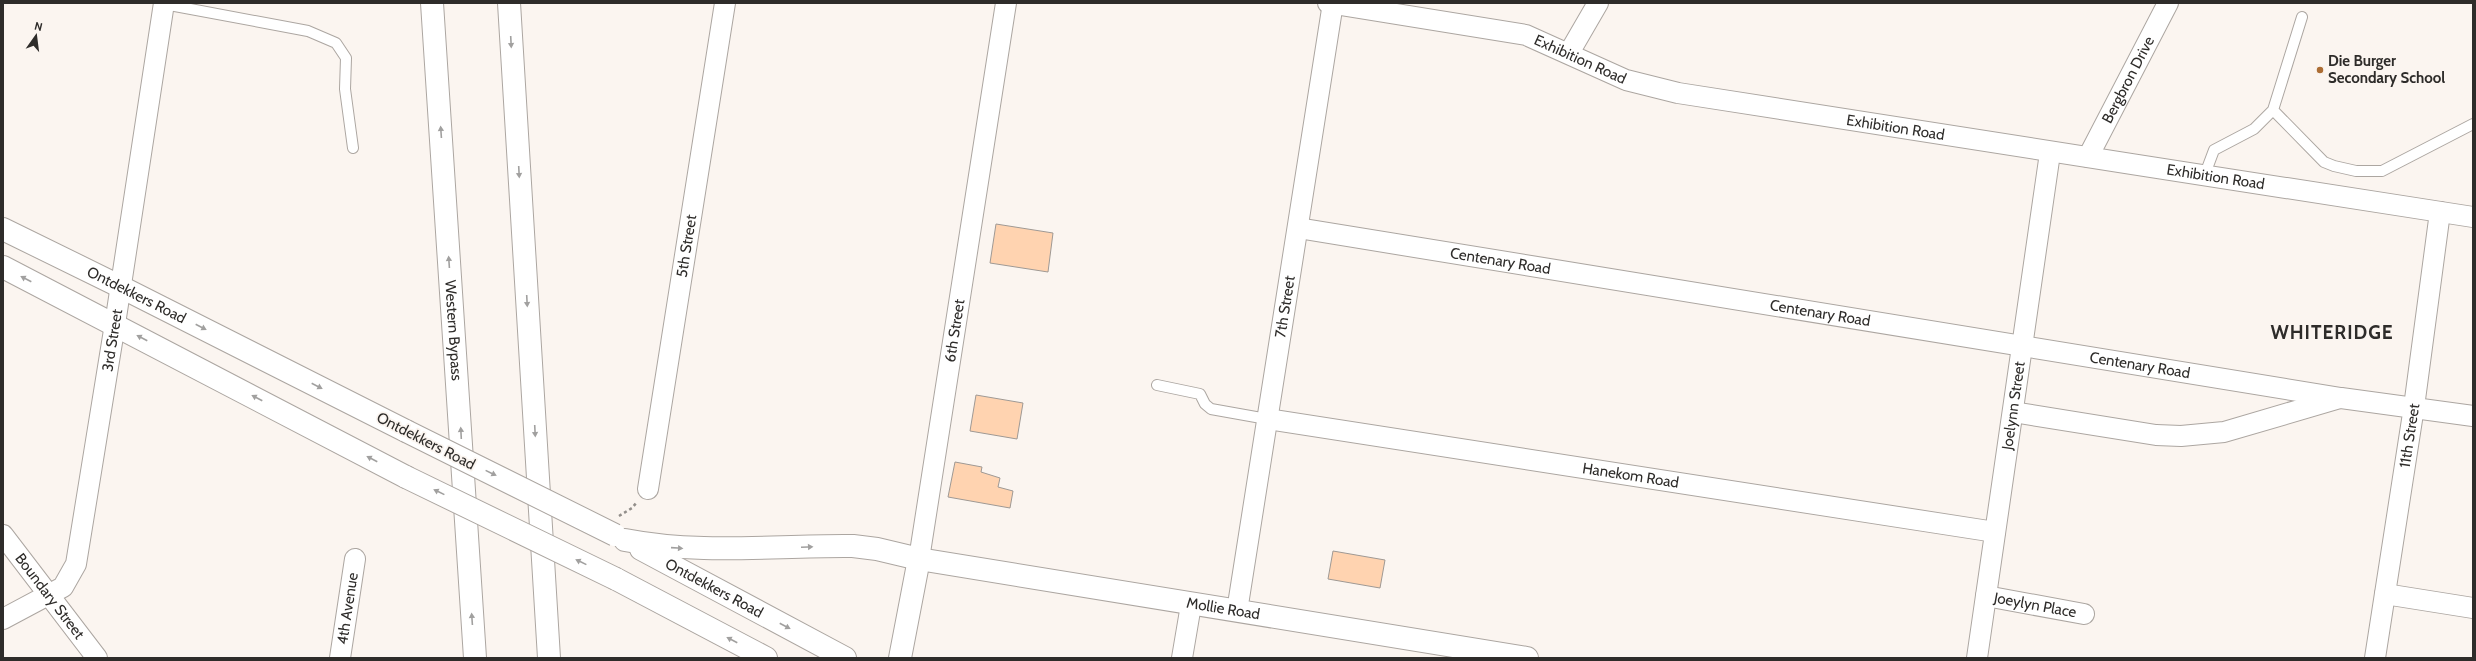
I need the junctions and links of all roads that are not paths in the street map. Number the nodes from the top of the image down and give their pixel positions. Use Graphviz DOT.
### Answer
graph roads {
  1 [pos="432,3"];
  2 [pos="509,3"];
  3 [pos="726,3"];
  4 [pos="1006,3"];
  5 [pos="1331,3"];
  6 [pos="1598,3"];
  7 [pos="2168,3"];
  8 [pos="164,4"];
  9 [pos="2302,17"];
  10 [pos="1569,53"];
  11 [pos="2272,110"];
  12 [pos="2473,124"];
  13 [pos="353,148"];
  14 [pos="2050,153"];
  15 [pos="2088,157"];
  16 [pos="2205,174"];
  17 [pos="2440,212"];
  18 [pos="2473,217"];
  19 [pos="1298,228"];
  20 [pos="3,229"];
  21 [pos="3,267"];
  22 [pos="119,286"];
  23 [pos="115,324"];
  24 [pos="2023,346"];
  25 [pos="1157,385"];
  26 [pos="2341,398"];
  27 [pos="2414,407"];
  28 [pos="2013,412"];
  29 [pos="2473,416"];
  30 [pos="1267,418"];
  31 [pos="648,489"];
  32 [pos="1995,532"];
  33 [pos="613,534"];
  34 [pos="3,535"];
  35 [pos="355,559"];
  36 [pos="919,559"];
  37 [pos="2385,594"];
  38 [pos="48,595"];
  39 [pos="1986,596"];
  40 [pos="1190,605"];
  41 [pos="2473,608"];
  42 [pos="1237,611"];
  43 [pos="2084,614"];
  44 [pos="3,619"];
  45 [pos="1463,653"];
  46 [pos="97,658"];
  47 [pos="340,658"];
  48 [pos="475,658"];
  49 [pos="549,658"];
  50 [pos="766,658"];
  51 [pos="845,658"];
  52 [pos="900,658"];
  53 [pos="1182,658"];
  54 [pos="1527,658"];
  55 [pos="1977,658"];
  56 [pos="2375,658"];
  48 -- 1 [label="main road, Western Bypass, one-way"];
  2 -- 49 [label="main road, one-way"];
  3 -- 31 [label="street, 5th Street"];
  4 -- 36 [label="street, 6th Street"];
  5 -- 10 [label="street, Exhibition Road"];
  5 -- 19 [label="street, 7th Street"];
  6 -- 10 [label="street"];
  7 -- 15 [label="street, Bergbron Drive"];
  8 -- 13 [label="lane"];
  8 -- 22 [label="street, 3rd Street"];
  9 -- 11 [label="lane"];
  10 -- 14 [label="street, Exhibition Road"];
  11 -- 12 [label="lane"];
  11 -- 16 [label="lane"];
  14 -- 15 [label="street, Exhibition Road"];
  14 -- 24 [label="street, Joelynn Street"];
  15 -- 16 [label="street, Exhibition Road"];
  16 -- 17 [label="street, Exhibition Road"];
  17 -- 18 [label="street, Exhibition Road"];
  17 -- 27 [label="street, 11th Street"];
  19 -- 24 [label="street, Centenary Road"];
  19 -- 30 [label="street, 7th Street"];
  20 -- 22 [label="main road, Ontdekkers Road"];
  23 -- 21 [label="main road, one-way"];
  22 -- 23 [label="street, 3rd Street"];
  22 -- 33 [label="main road, Ontdekkers Road, one-way, bridge"];
  23 -- 38 [label="street, 3rd Street"];
  50 -- 23 [label="main road, one-way, bridge"];
  24 -- 26 [label="street, Centenary Road"];
  24 -- 28 [label="street, Joelynn Street"];
  25 -- 30 [label="lane"];
  26 -- 27 [label="street, Centenary Road"];
  26 -- 28 [label="street, Centenary Road"];
  27 -- 29 [label="street, Centenary Road"];
  27 -- 37 [label="street, 11th Street"];
  28 -- 32 [label="street, Joelynn Street"];
  30 -- 32 [label="street, Hanekom Road"];
  30 -- 42 [label="street, 7th Street"];
  32 -- 39 [label="street, Joelynn Street"];
  33 -- 36 [label="main road, Mollie Road, one-way"];
  33 -- 51 [label="main road, Ontdekkers Road, one-way"];
  34 -- 38 [label="street, Boundary Street"];
  35 -- 47 [label="street, 4th Avenue"];
  36 -- 40 [label="main road, Mollie Road"];
  36 -- 52 [label="main road, 6th Street"];
  37 -- 41 [label="street"];
  37 -- 56 [label="street, 11th Street"];
  38 -- 44 [label="street, 3rd Street"];
  38 -- 46 [label="street, Boundary Street"];
  39 -- 43 [label="street, Joeylyn Place"];
  39 -- 55 [label="street, Joelynn Street"];
  40 -- 42 [label="main road, Mollie Road"];
  40 -- 53 [label="street"];
  42 -- 45 [label="main road, Mollie Road"];
  45 -- 54 [label="main road, Mollie Road"];
}
